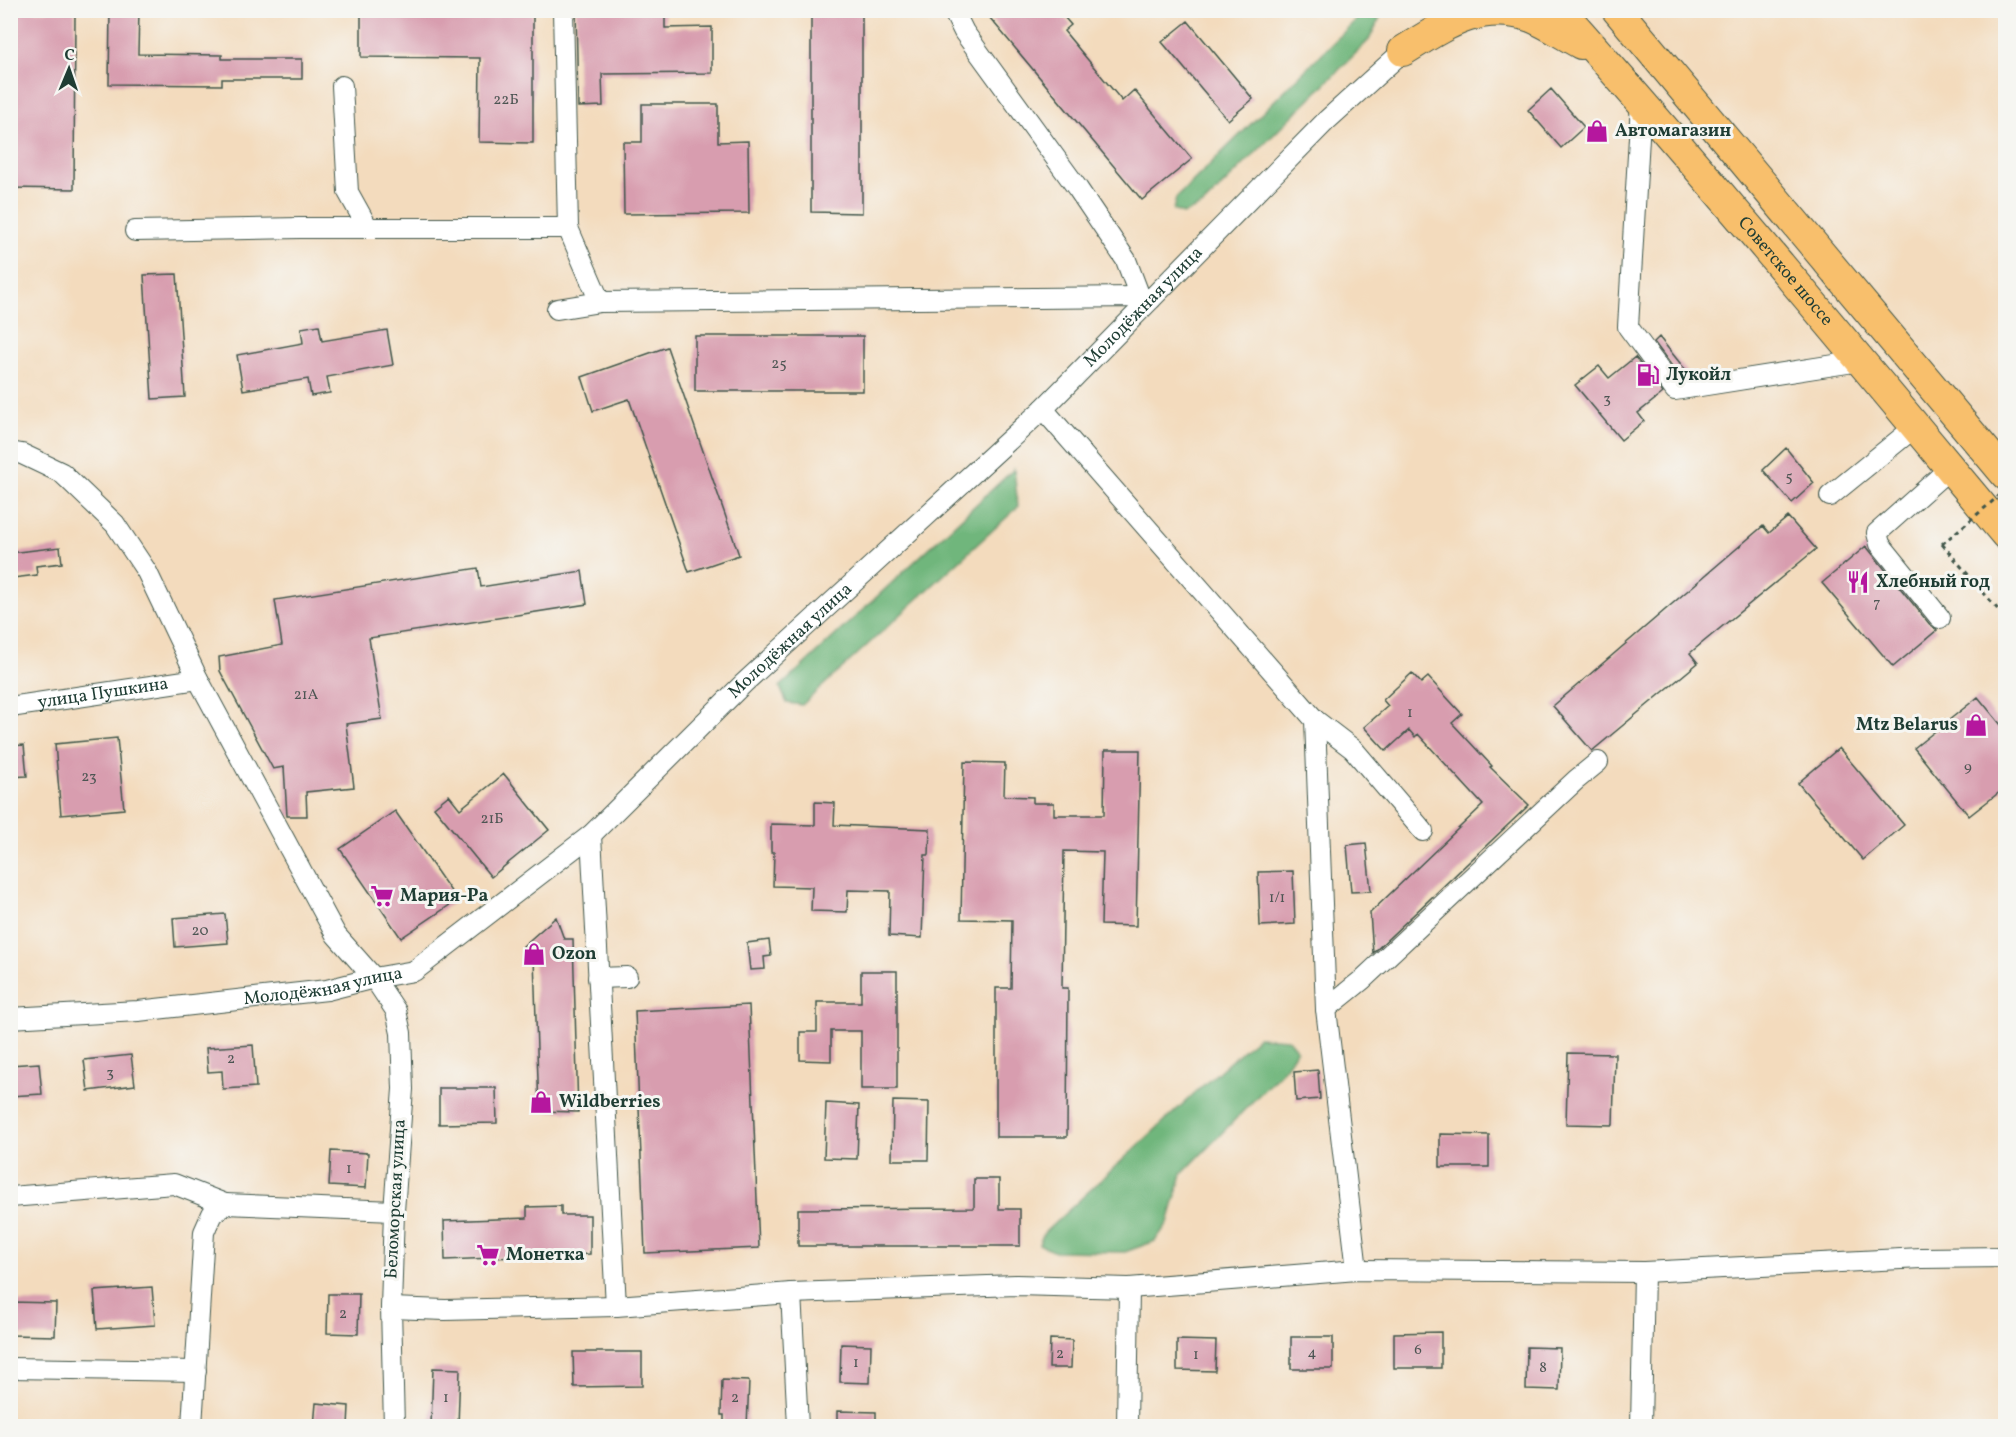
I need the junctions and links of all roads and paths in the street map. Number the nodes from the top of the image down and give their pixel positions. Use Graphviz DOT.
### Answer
graph roads {
  1 [pos="563,10"];
  2 [pos="953,10"];
  3 [pos="1446,10"];
  4 [pos="1560,10"];
  5 [pos="1617,10"];
  6 [pos="1403,51"];
  7 [pos="1597,53"];
  8 [pos="342,86"];
  9 [pos="1641,103"];
  10 [pos="368,228"];
  11 [pos="568,228"];
  12 [pos="135,231"];
  13 [pos="1145,298"];
  14 [pos="600,302"];
  15 [pos="557,309"];
  16 [pos="1860,361"];
  17 [pos="1043,409"];
  18 [pos="1915,427"];
  19 [pos="10,452"];
  20 [pos="1950,468"];
  21 [pos="2006,475"];
  22 [pos="2006,490"];
  23 [pos="1830,496"];
  24 [pos="2006,535"];
  25 [pos="1940,618"];
  26 [pos="2006,620"];
  27 [pos="198,679"];
  28 [pos="10,707"];
  29 [pos="1315,720"];
  30 [pos="1598,762"];
  31 [pos="1423,831"];
  32 [pos="591,835"];
  33 [pos="627,976"];
  34 [pos="374,978"];
  35 [pos="598,978"];
  36 [pos="1326,1009"];
  37 [pos="10,1018"];
  38 [pos="10,1197"];
  39 [pos="225,1204"];
  40 [pos="394,1211"];
  41 [pos="2006,1257"];
  42 [pos="1357,1270"];
  43 [pos="1644,1272"];
  44 [pos="1129,1288"];
  45 [pos="791,1293"];
  46 [pos="616,1306"];
  47 [pos="391,1308"];
  48 [pos="10,1368"];
  49 [pos="196,1371"];
  50 [pos="192,1426"];
  51 [pos="394,1426"];
  52 [pos="798,1426"];
  53 [pos="1127,1426"];
  54 [pos="1641,1426"];
  1 -- 11 [label="street"];
  2 -- 13 [label="street"];
  3 -- 6 [label="street, Молодёжная улица"];
  4 -- 7 [label="highway, Советское шоссе"];
  5 -- 21 [label="highway"];
  6 -- 7 [label="highway"];
  6 -- 13 [label="street, Молодёжная улица"];
  7 -- 9 [label="highway, Советское шоссе"];
  8 -- 10 [label="street"];
  9 -- 16 [label="highway, Советское шоссе"];
  9 -- 16 [label="street"];
  10 -- 11 [label="street"];
  10 -- 12 [label="street"];
  11 -- 14 [label="street"];
  13 -- 14 [label="street"];
  13 -- 17 [label="street, Молодёжная улица"];
  14 -- 15 [label="street"];
  16 -- 18 [label="highway, Советское шоссе"];
  17 -- 29 [label="street"];
  17 -- 32 [label="street, Молодёжная улица"];
  18 -- 20 [label="highway, Советское шоссе"];
  18 -- 23 [label="street"];
  19 -- 27 [label="street, Беломорская улица"];
  20 -- 24 [label="highway, Советское шоссе"];
  20 -- 25 [label="street"];
  22 -- 26 [label="path, bridge"];
  27 -- 28 [label="street, улица Пушкина"];
  27 -- 34 [label="street, Беломорская улица"];
  29 -- 31 [label="street"];
  29 -- 36 [label="street"];
  30 -- 36 [label="street"];
  32 -- 34 [label="street, Молодёжная улица"];
  32 -- 35 [label="street"];
  33 -- 35 [label="street"];
  34 -- 37 [label="street, Молодёжная улица"];
  34 -- 40 [label="street, Беломорская улица"];
  35 -- 46 [label="street"];
  36 -- 42 [label="street"];
  38 -- 39 [label="street"];
  39 -- 40 [label="street"];
  39 -- 49 [label="street"];
  40 -- 47 [label="street, Беломорская улица"];
  41 -- 43 [label="street"];
  42 -- 43 [label="street"];
  42 -- 44 [label="street"];
  43 -- 54 [label="street"];
  44 -- 45 [label="street"];
  44 -- 53 [label="street"];
  45 -- 46 [label="street"];
  45 -- 52 [label="street"];
  46 -- 47 [label="street"];
  47 -- 51 [label="street, Беломорская улица"];
  48 -- 49 [label="street"];
  49 -- 50 [label="street"];
}
